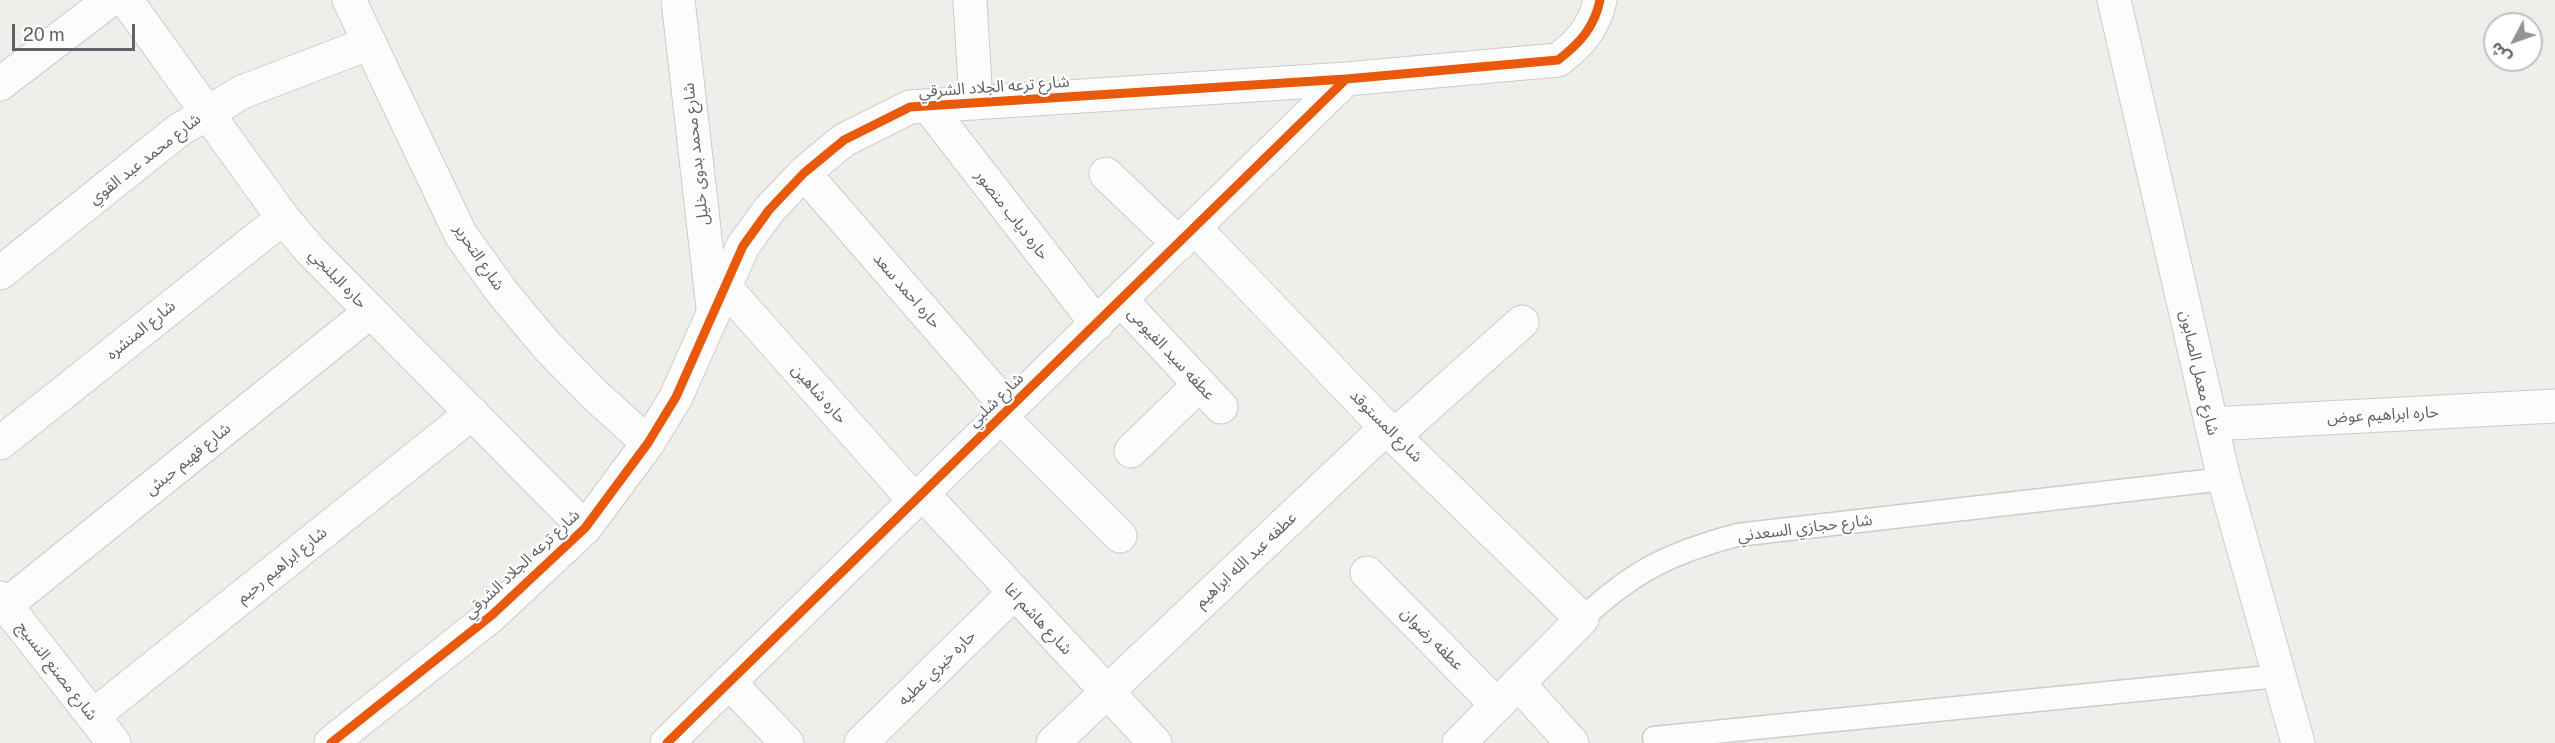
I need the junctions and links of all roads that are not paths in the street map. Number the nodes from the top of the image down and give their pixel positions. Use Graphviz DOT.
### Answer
graph roads {
  1 [pos="110,0"];
  2 [pos="126,0"];
  3 [pos="349,0"];
  4 [pos="678,0"];
  5 [pos="970,0"];
  6 [pos="1600,0"];
  7 [pos="2114,0"];
  8 [pos="370,43"];
  9 [pos="1346,79"];
  10 [pos="0,84"];
  11 [pos="976,104"];
  12 [pos="928,106"];
  13 [pos="206,112"];
  14 [pos="804,173"];
  15 [pos="1106,174"];
  16 [pos="283,218"];
  17 [pos="1187,236"];
  18 [pos="0,273"];
  19 [pos="718,297"];
  20 [pos="1121,300"];
  21 [pos="370,312"];
  22 [pos="1522,322"];
  23 [pos="1096,324"];
  24 [pos="2555,406"];
  25 [pos="472,413"];
  26 [pos="1005,413"];
  27 [pos="2211,424"];
  28 [pos="1390,432"];
  29 [pos="0,443"];
  30 [pos="648,443"];
  31 [pos="1131,451"];
  32 [pos="2224,480"];
  33 [pos="918,497"];
  34 [pos="585,528"];
  35 [pos="1120,536"];
  36 [pos="1367,573"];
  37 [pos="1014,593"];
  38 [pos="3,602"];
  39 [pos="1582,620"];
  40 [pos="2279,676"];
  41 [pos="729,682"];
  42 [pos="1106,693"];
  43 [pos="1508,694"];
  44 [pos="93,716"];
  45 [pos="1654,738"];
  46 [pos="114,743"];
  47 [pos="331,743"];
  48 [pos="667,743"];
  49 [pos="787,743"];
  50 [pos="861,743"];
  51 [pos="1053,743"];
  52 [pos="1155,743"];
  53 [pos="1459,743"];
  54 [pos="1572,743"];
  55 [pos="2298,743"];
  1 -- 10 [label="street"];
  2 -- 13 [label="street, حاره البلنجي"];
  3 -- 8 [label="street, شارع التحرير"];
  4 -- 19 [label="street, شارع محمد بدوى خليل"];
  5 -- 11 [label="street"];
  6 -- 9 [label="street, شارع ترعه الجلاد الشرقي"];
  7 -- 27 [label="street, شارع معمل الصابون"];
  8 -- 13 [label="street, شارع محمد عبد القوي"];
  8 -- 30 [label="street, شارع التحرير"];
  9 -- 11 [label="street, شارع ترعه الجلاد الشرقي"];
  9 -- 17 [label="street, شارع شلبي"];
  11 -- 12 [label="street, شارع ترعه الجلاد الشرقي"];
  12 -- 14 [label="street, شارع ترعه الجلاد الشرقي"];
  12 -- 23 [label="street, حاره دياب منصور"];
  13 -- 16 [label="street, حاره البلنجي"];
  13 -- 18 [label="street, شارع محمد عبد القوي"];
  14 -- 19 [label="street, شارع ترعه الجلاد الشرقي"];
  14 -- 26 [label="street, حاره احمد سعد"];
  15 -- 17 [label="street, شارع المستوقد"];
  16 -- 21 [label="street, حاره البلنجي"];
  16 -- 29 [label="street, شارع المنشره"];
  17 -- 20 [label="street, شارع شلبي"];
  17 -- 28 [label="street, شارع المستوقد"];
  19 -- 30 [label="street, شارع ترعه الجلاد الشرقي"];
  19 -- 33 [label="street, حاره شاهين"];
  20 -- 23 [label="street, شارع شلبي"];
  20 -- 31 [label="street, عطفه سيد الفيومى"];
  21 -- 25 [label="street, حاره البلنجي"];
  21 -- 38 [label="street, شارع فهيم حبش"];
  22 -- 28 [label="street, عطفه عبد الله ابراهيم"];
  23 -- 26 [label="street, شارع شلبي"];
  24 -- 27 [label="street, حاره ابراهيم عوض"];
  25 -- 34 [label="street, حاره البلنجي"];
  25 -- 44 [label="street, شارع ابراهيم رحيم"];
  26 -- 33 [label="street, شارع شلبي"];
  26 -- 35 [label="street, حاره احمد سعد"];
  27 -- 32 [label="street, شارع معمل الصابون"];
  28 -- 39 [label="street, شارع المستوقد"];
  28 -- 42 [label="street, عطفه عبد الله ابراهيم"];
  30 -- 34 [label="street, شارع ترعه الجلاد الشرقي"];
  32 -- 39 [label="lane, شارع حجازي السعدني"];
  32 -- 40 [label="street, شارع معمل الصابون"];
  33 -- 37 [label="street, شارع هاشم اغا"];
  33 -- 41 [label="street, شارع شلبي"];
  34 -- 47 [label="street, شارع ترعه الجلاد الشرقي"];
  36 -- 43 [label="street, عطفه رضوان"];
  37 -- 42 [label="street, شارع هاشم اغا"];
  37 -- 50 [label="street, حاره خيري عطيه"];
  38 -- 44 [label="street, شارع مصنع النسيج"];
  39 -- 43 [label="street, شارع حجازي السعدني"];
  40 -- 45 [label="lane"];
  40 -- 55 [label="street, شارع معمل الصابون"];
  41 -- 48 [label="street, شارع شلبي"];
  41 -- 49 [label="street"];
  42 -- 51 [label="street, عطفه عبد الله ابراهيم"];
  42 -- 52 [label="street, شارع هاشم اغا"];
  43 -- 53 [label="street, شارع حجازي السعدني"];
  43 -- 54 [label="street, عطفه رضوان"];
  44 -- 46 [label="street, شارع مصنع النسيج"];
}
